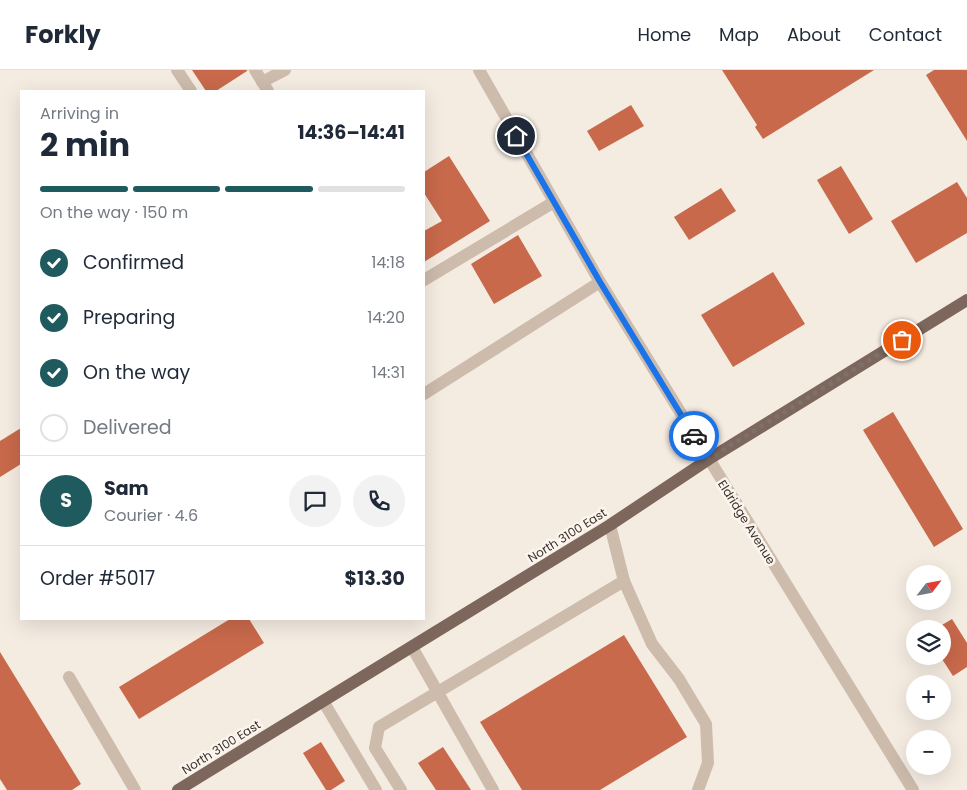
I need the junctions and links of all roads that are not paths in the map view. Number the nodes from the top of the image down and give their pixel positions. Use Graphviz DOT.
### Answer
graph roads {
  1 [pos="177,70"];
  2 [pos="255,70"];
  3 [pos="285,70"];
  4 [pos="479,70"];
  5 [pos="265,87"];
  6 [pos="190,90"];
  7 [pos="554,202"];
  8 [pos="425,279"];
  9 [pos="600,282"];
  10 [pos="967,300"];
  11 [pos="425,393"];
  12 [pos="708,459"];
  13 [pos="610,525"];
  14 [pos="624,581"];
  15 [pos="412,646"];
  16 [pos="69,677"];
  17 [pos="437,694"];
  18 [pos="323,701"];
  19 [pos="135,790"];
  20 [pos="178,790"];
  21 [pos="376,790"];
  22 [pos="401,790"];
  23 [pos="493,790"];
  24 [pos="698,790"];
  25 [pos="913,790"];
  1 -- 6 [label="street"];
  2 -- 5 [label="street"];
  3 -- 5 [label="street"];
  4 -- 7 [label="street, Eldridge Avenue"];
  7 -- 8 [label="street"];
  7 -- 9 [label="street, Eldridge Avenue"];
  9 -- 11 [label="street"];
  9 -- 12 [label="street, Eldridge Avenue"];
  10 -- 12 [label="main road, North 3100 East"];
  12 -- 13 [label="main road, North 3100 East"];
  12 -- 25 [label="street, Eldridge Avenue"];
  13 -- 14 [label="street"];
  13 -- 15 [label="main road, North 3100 East"];
  14 -- 17 [label="street"];
  14 -- 24 [label="street"];
  15 -- 17 [label="street"];
  15 -- 18 [label="main road, North 3100 East"];
  16 -- 19 [label="street"];
  17 -- 22 [label="street"];
  17 -- 23 [label="street"];
  18 -- 20 [label="main road, North 3100 East"];
  18 -- 21 [label="street"];
}
